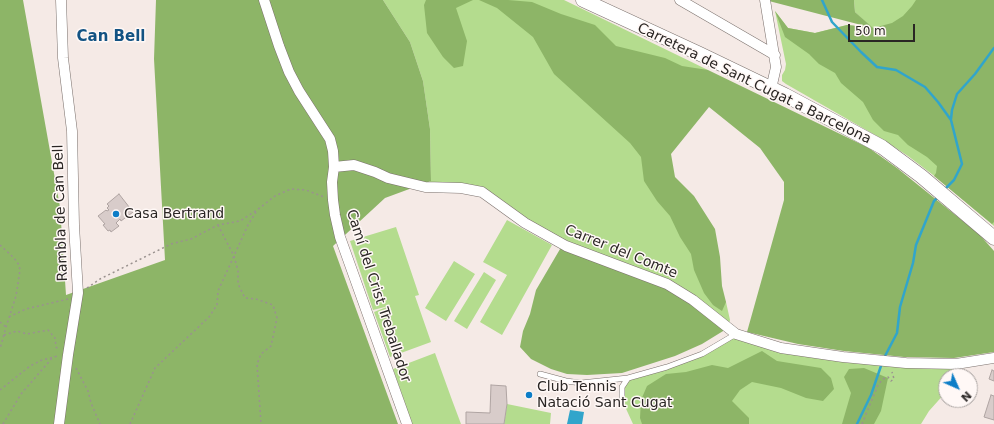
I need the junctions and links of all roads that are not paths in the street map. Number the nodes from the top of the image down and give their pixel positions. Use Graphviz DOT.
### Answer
graph roads {
  1 [pos="61,0"];
  2 [pos="264,0"];
  3 [pos="583,0"];
  4 [pos="680,0"];
  5 [pos="765,0"];
  6 [pos="775,55"];
  7 [pos="771,89"];
  8 [pos="334,168"];
  9 [pos="994,238"];
  10 [pos="736,334"];
  11 [pos="994,358"];
  12 [pos="540,374"];
  13 [pos="628,378"];
  14 [pos="622,400"];
  15 [pos="59,424"];
  16 [pos="407,424"];
  1 -- 15 [label="street, Rambla de Can Bell"];
  2 -- 8 [label="street, Camí del Crist Treballador"];
  3 -- 7 [label="main road, Carretera de Sant Cugat a Barcelona"];
  4 -- 6 [label="street"];
  5 -- 6 [label="street"];
  6 -- 7 [label="street"];
  7 -- 9 [label="main road, Carretera de Sant Cugat a Barcelona"];
  8 -- 10 [label="street, Carrer del Comte"];
  8 -- 16 [label="street, Camí del Crist Treballador"];
  10 -- 11 [label="street, Carrer del Comte"];
  10 -- 13 [label="lane"];
  12 -- 13 [label="lane"];
  13 -- 14 [label="lane"];
}
